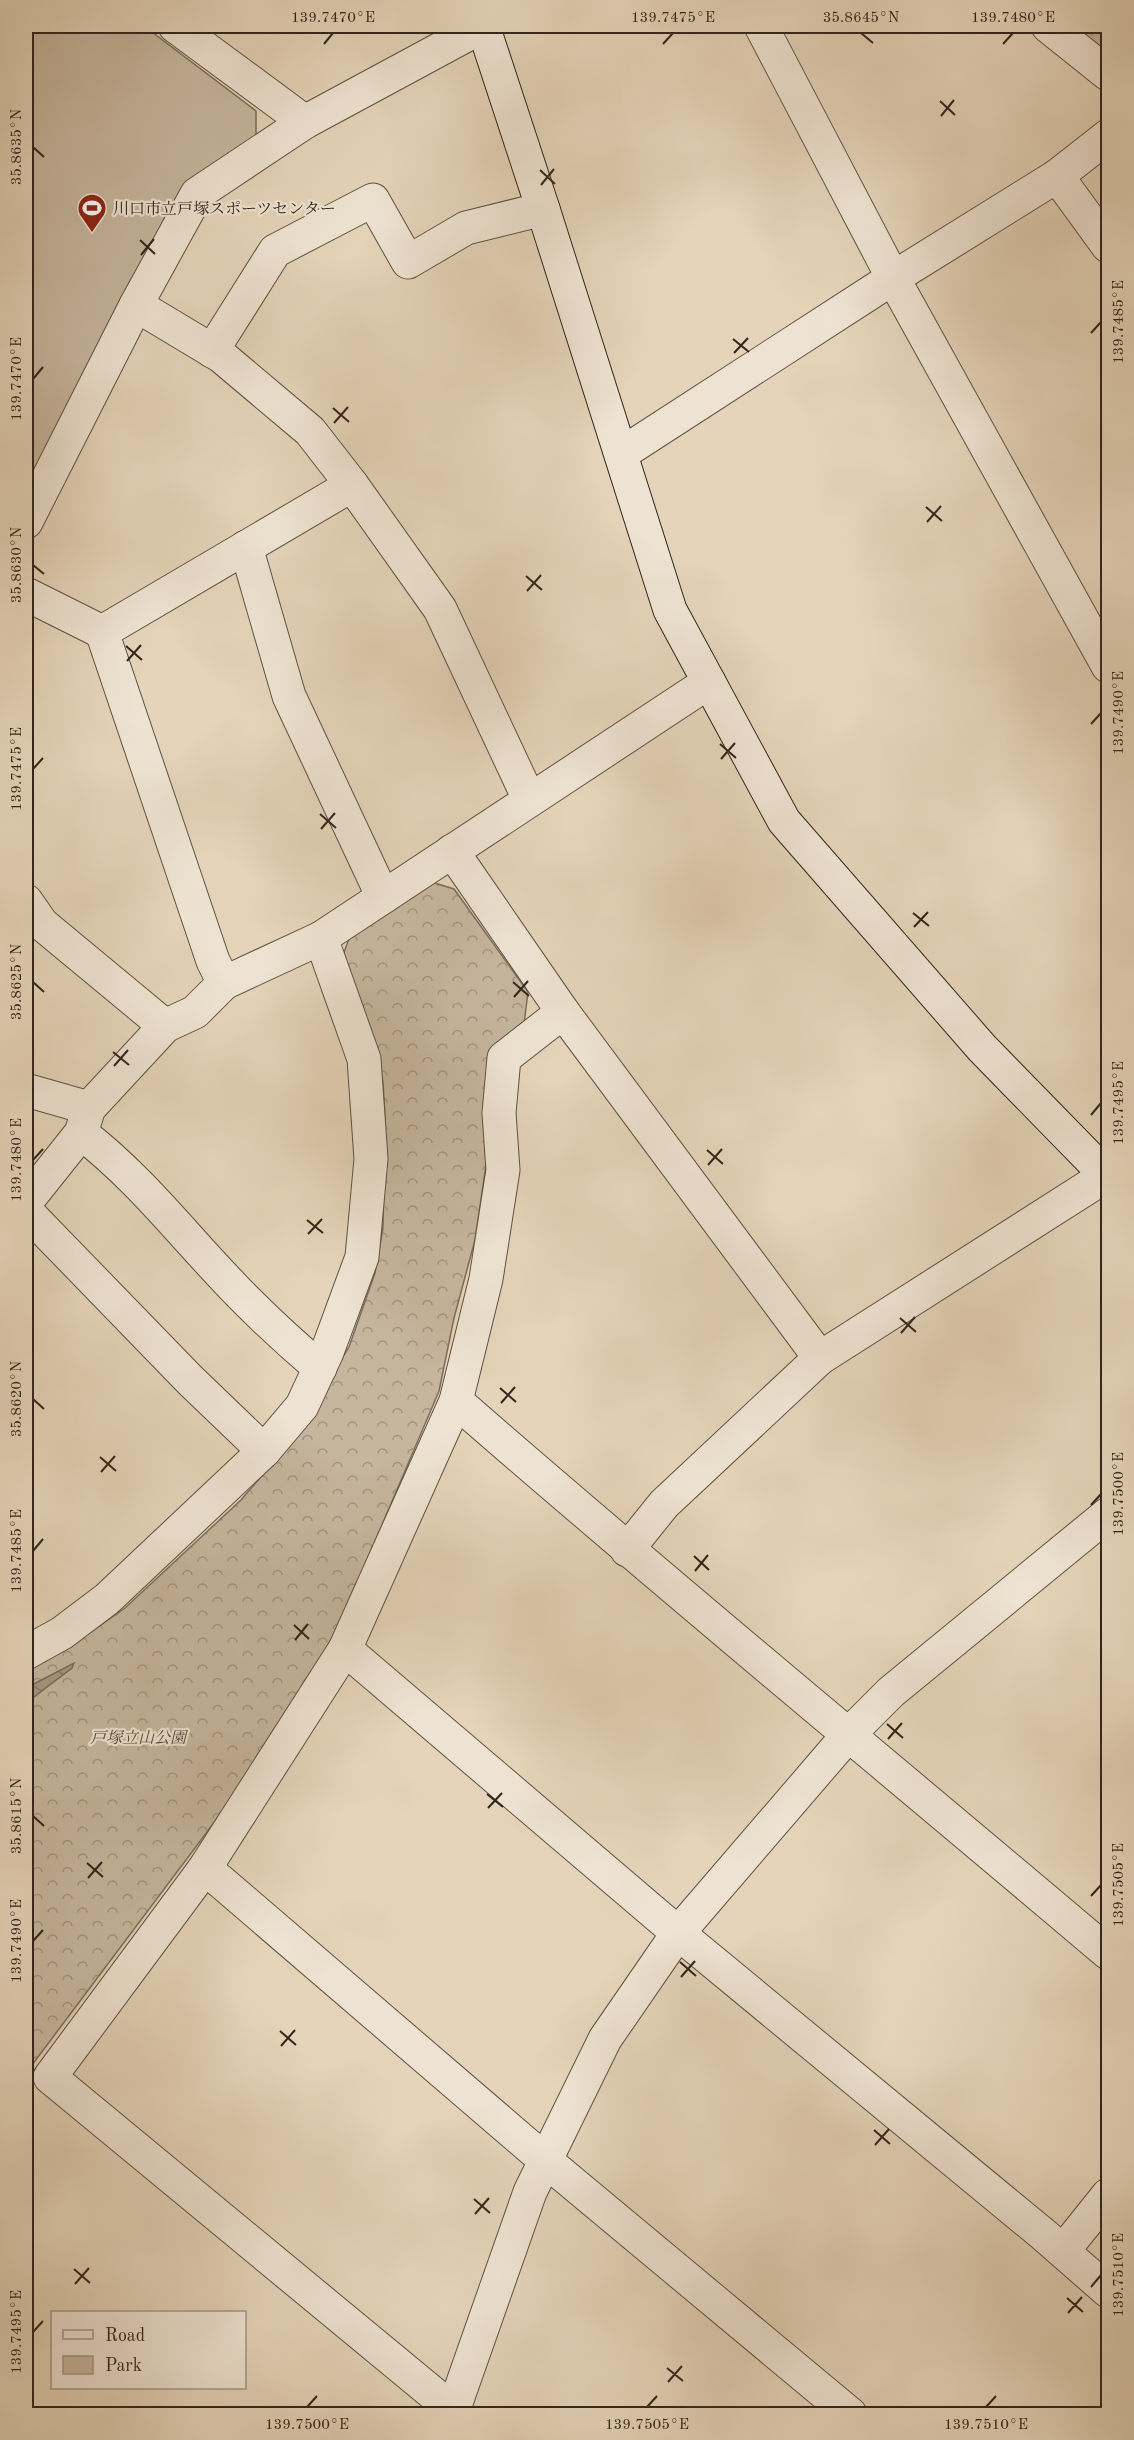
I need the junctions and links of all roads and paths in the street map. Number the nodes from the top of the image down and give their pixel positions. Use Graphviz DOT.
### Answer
graph roads {
  1 [pos="175,26"];
  2 [pos="483,26"];
  3 [pos="760,26"];
  4 [pos="1048,26"];
  5 [pos="1108,74"];
  6 [pos="305,122"];
  7 [pos="1108,136"];
  8 [pos="1058,176"];
  9 [pos="543,209"];
  10 [pos="1108,246"];
  11 [pos="893,278"];
  12 [pos="136,305"];
  13 [pos="212,351"];
  14 [pos="621,454"];
  15 [pos="352,485"];
  16 [pos="26,522"];
  17 [pos="246,547"];
  18 [pos="26,594"];
  19 [pos="102,632"];
  20 [pos="1108,666"];
  21 [pos="709,682"];
  22 [pos="529,799"];
  23 [pos="452,851"];
  24 [pos="383,897"];
  25 [pos="26,901"];
  26 [pos="321,938"];
  27 [pos="224,983"];
  28 [pos="563,1012"];
  29 [pos="165,1026"];
  30 [pos="26,1090"];
  31 [pos="85,1121"];
  32 [pos="1108,1176"];
  33 [pos="26,1202"];
  34 [pos="26,1211"];
  35 [pos="820,1358"];
  36 [pos="320,1368"];
  37 [pos="456,1401"];
  38 [pos="264,1451"];
  39 [pos="1108,1514"];
  40 [pos="627,1550"];
  41 [pos="345,1649"];
  42 [pos="26,1653"];
  43 [pos="849,1734"];
  44 [pos="205,1868"];
  45 [pos="678,1933"];
  46 [pos="1108,1953"];
  47 [pos="545,2160"];
  48 [pos="1108,2195"];
  49 [pos="1063,2251"];
  50 [pos="1108,2291"];
  51 [pos="454,2413"];
  52 [pos="850,2415"];
  1 -- 6 [label="street"];
  2 -- 6 [label="street"];
  2 -- 9 [label="street"];
  3 -- 11 [label="street"];
  4 -- 5 [label="street"];
  6 -- 12 [label="street"];
  7 -- 8 [label="street"];
  8 -- 10 [label="street"];
  8 -- 11 [label="street"];
  9 -- 13 [label="street"];
  9 -- 14 [label="street"];
  11 -- 14 [label="street"];
  11 -- 20 [label="street"];
  12 -- 13 [label="street"];
  12 -- 16 [label="street"];
  13 -- 15 [label="street"];
  14 -- 21 [label="street"];
  15 -- 17 [label="street"];
  15 -- 22 [label="street"];
  17 -- 19 [label="street"];
  17 -- 24 [label="street"];
  18 -- 19 [label="street"];
  19 -- 27 [label="street"];
  21 -- 22 [label="street"];
  21 -- 32 [label="street"];
  22 -- 23 [label="street"];
  23 -- 24 [label="street"];
  23 -- 28 [label="street"];
  24 -- 26 [label="street"];
  25 -- 29 [label="street"];
  26 -- 27 [label="street"];
  26 -- 36 [label="street"];
  27 -- 29 [label="street"];
  28 -- 35 [label="street"];
  28 -- 37 [label="street"];
  29 -- 31 [label="street"];
  30 -- 31 [label="street"];
  31 -- 33 [label="street"];
  31 -- 36 [label="street"];
  32 -- 35 [label="street"];
  34 -- 38 [label="street"];
  35 -- 40 [label="street"];
  36 -- 38 [label="street"];
  37 -- 40 [label="street"];
  37 -- 41 [label="street"];
  38 -- 42 [label="street"];
  39 -- 43 [label="street"];
  40 -- 43 [label="street"];
  41 -- 44 [label="street"];
  41 -- 45 [label="street"];
  43 -- 45 [label="street"];
  43 -- 46 [label="street"];
  44 -- 47 [label="street"];
  44 -- 51 [label="street"];
  45 -- 47 [label="street"];
  45 -- 49 [label="street"];
  47 -- 51 [label="street"];
  47 -- 52 [label="street"];
  48 -- 49 [label="street"];
  49 -- 50 [label="street"];
}
